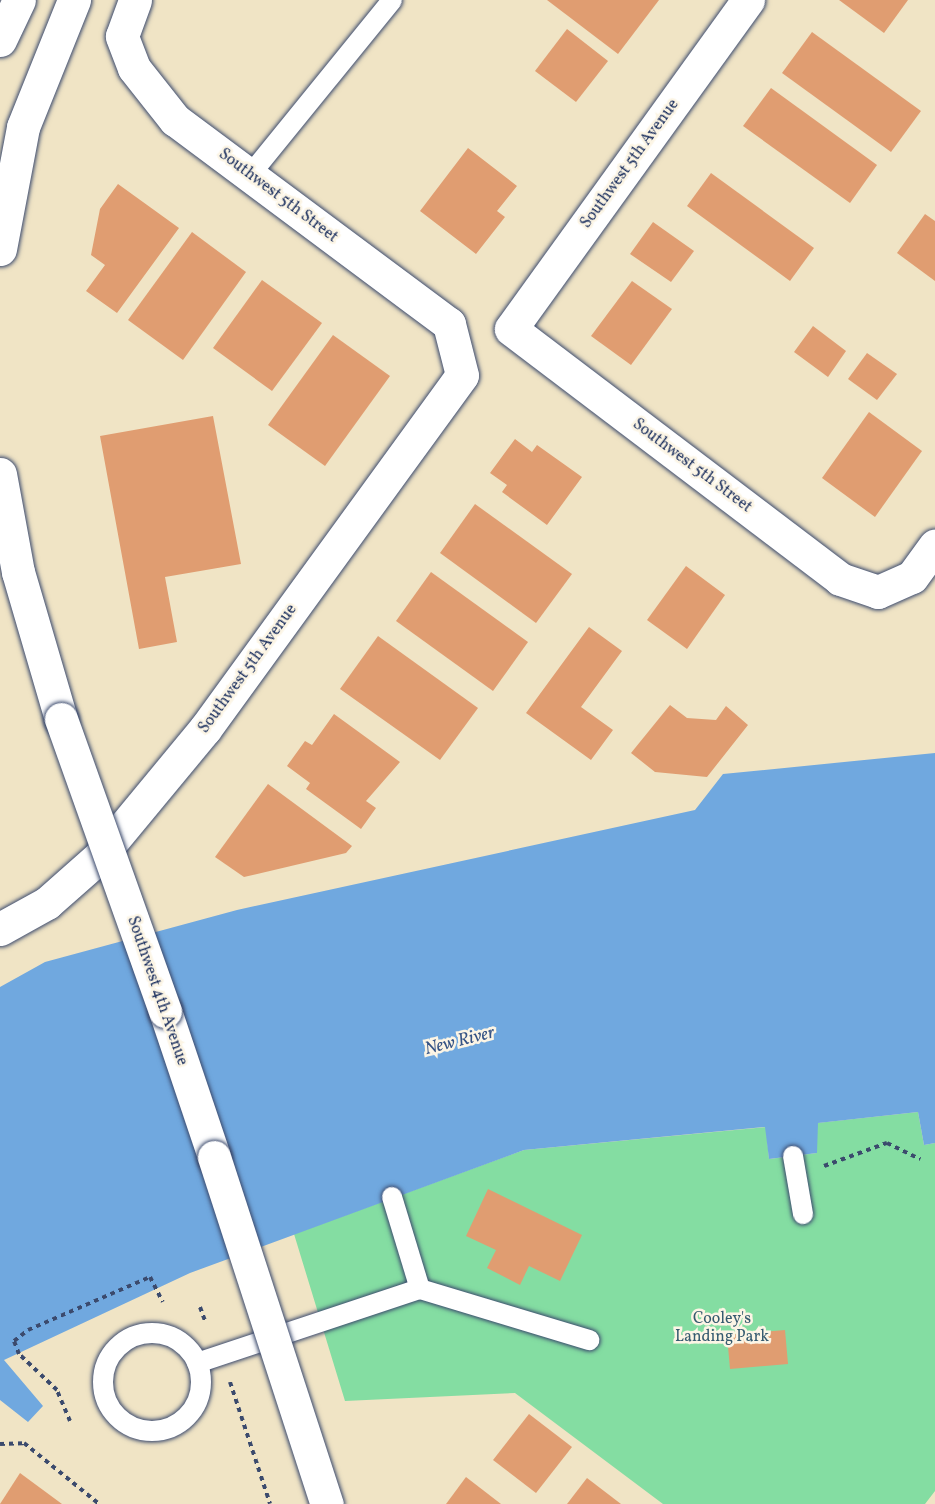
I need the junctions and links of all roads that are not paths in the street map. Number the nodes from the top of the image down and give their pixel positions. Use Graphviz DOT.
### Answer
graph roads {
  1 [pos="74,0"];
  2 [pos="135,0"];
  3 [pos="392,0"];
  4 [pos="748,0"];
  5 [pos="250,175"];
  6 [pos="0,249"];
  7 [pos="511,329"];
  8 [pos="462,375"];
  9 [pos="0,474"];
  10 [pos="935,545"];
  11 [pos="0,929"];
  12 [pos="793,1156"];
  13 [pos="392,1197"];
  14 [pos="803,1214"];
  15 [pos="420,1289"];
  16 [pos="589,1340"];
  17 [pos="197,1363"];
  18 [pos="327,1504"];
  1 -- 6 [label="street"];
  2 -- 5 [label="street, Southwest 5th Street"];
  3 -- 5 [label="lane"];
  4 -- 7 [label="street, Southwest 5th Avenue"];
  5 -- 8 [label="street, Southwest 5th Street"];
  7 -- 10 [label="street, Southwest 5th Street"];
  8 -- 11 [label="street, Southwest 5th Avenue"];
  9 -- 18 [label="street, Southwest 4th Avenue, bridge"];
  12 -- 14 [label="lane"];
  13 -- 15 [label="lane"];
  15 -- 16 [label="lane"];
  15 -- 17 [label="lane"];
  17 -- 17 [label="lane"];
}
